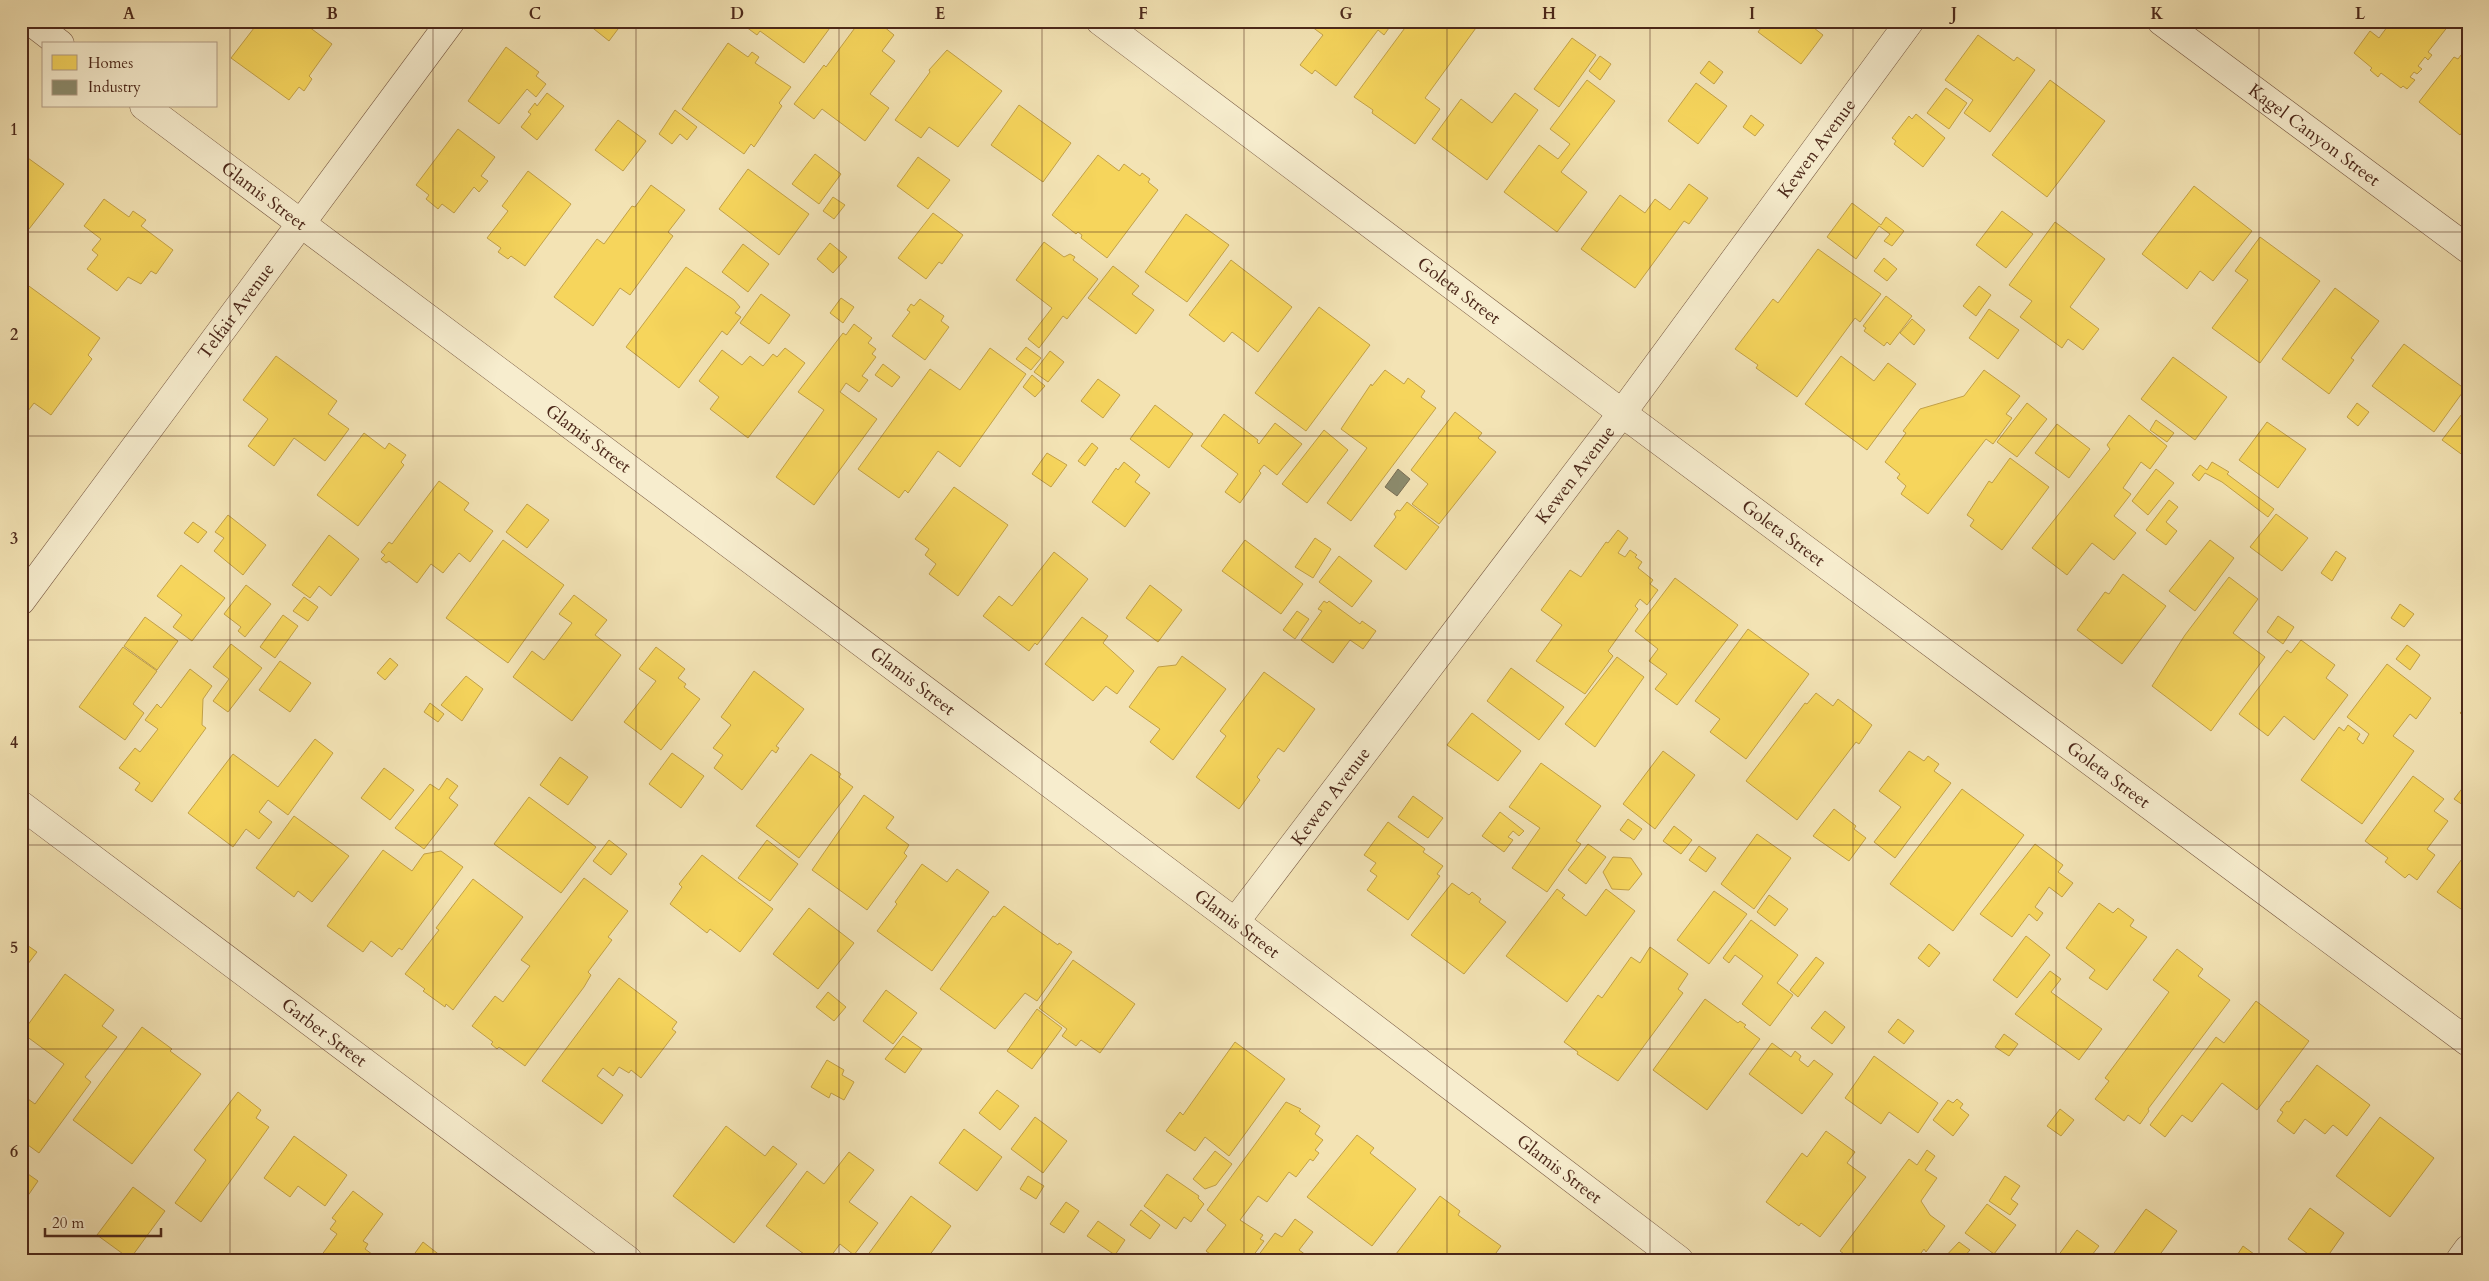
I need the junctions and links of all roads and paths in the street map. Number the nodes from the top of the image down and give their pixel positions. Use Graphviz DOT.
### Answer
graph roads {
  1 [pos="30,21"];
  2 [pos="452,21"];
  3 [pos="1100,21"];
  4 [pos="1910,21"];
  5 [pos="2161,21"];
  6 [pos="57,42"];
  7 [pos="147,108"];
  8 [pos="302,224"];
  9 [pos="2468,249"];
  10 [pos="1622,413"];
  11 [pos="21,601"];
  12 [pos="21,805"];
  13 [pos="1235,922"];
  14 [pos="2468,1042"];
  15 [pos="2468,1249"];
  16 [pos="628,1260"];
  17 [pos="1680,1260"];
  18 [pos="2460,1260"];
  1 -- 6 [label="street"];
  2 -- 8 [label="street, Telfair Avenue"];
  3 -- 10 [label="street, Goleta Street"];
  4 -- 10 [label="street, Kewen Avenue"];
  5 -- 9 [label="street, Kagel Canyon Street"];
  7 -- 8 [label="street, Glamis Street"];
  8 -- 11 [label="street, Telfair Avenue"];
  8 -- 13 [label="street, Glamis Street"];
  10 -- 13 [label="street, Kewen Avenue"];
  10 -- 14 [label="street, Goleta Street"];
  12 -- 16 [label="street, Garber Street"];
  13 -- 17 [label="street, Glamis Street"];
  15 -- 18 [label="street"];
}
